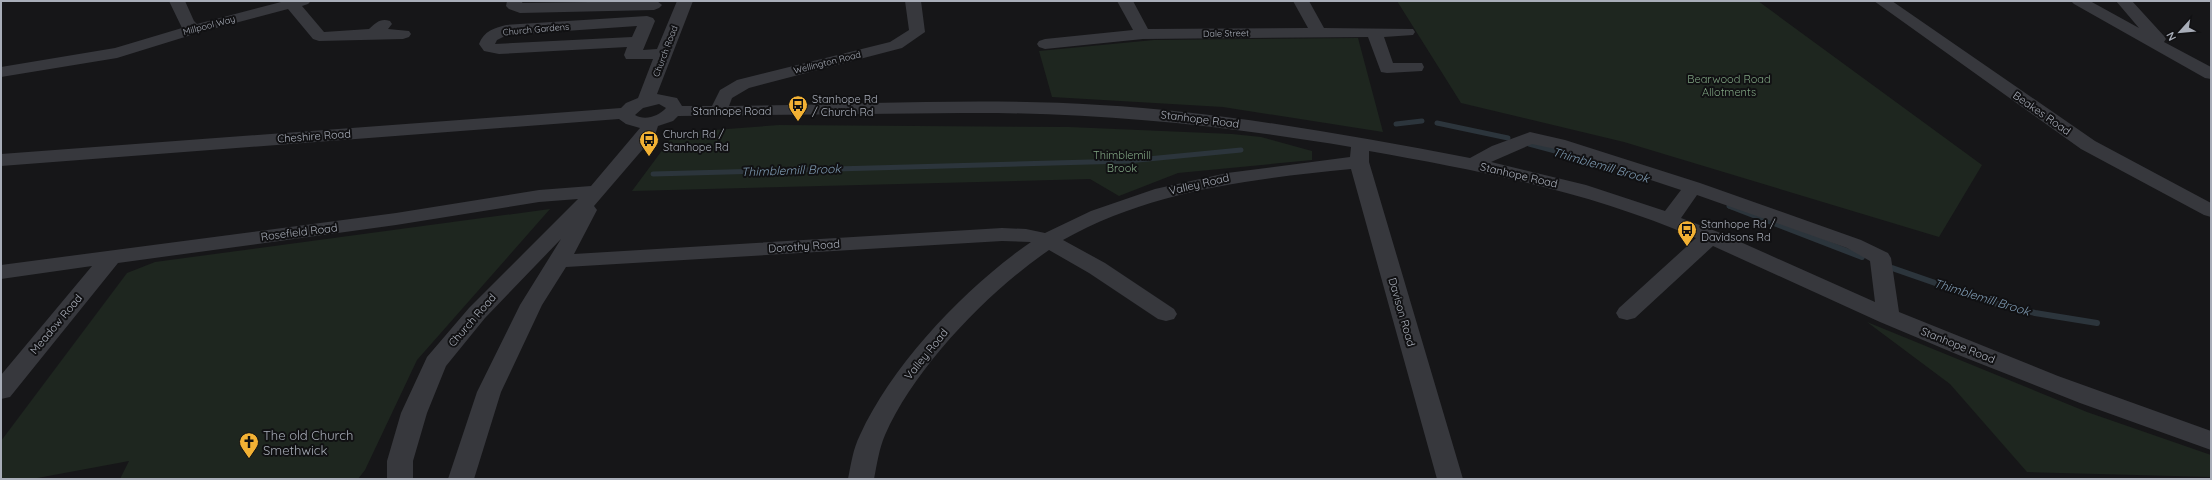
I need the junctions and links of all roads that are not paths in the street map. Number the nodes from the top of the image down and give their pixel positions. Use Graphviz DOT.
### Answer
graph roads {
  1 [pos="178,1"];
  2 [pos="515,1"];
  3 [pos="685,1"];
  4 [pos="913,1"];
  5 [pos="1125,1"];
  6 [pos="1301,1"];
  7 [pos="1882,1"];
  8 [pos="2079,1"];
  9 [pos="2124,1"];
  10 [pos="298,2"];
  11 [pos="655,3"];
  12 [pos="647,21"];
  13 [pos="194,29"];
  14 [pos="1374,32"];
  15 [pos="1407,32"];
  16 [pos="1319,33"];
  17 [pos="403,34"];
  18 [pos="1143,34"];
  19 [pos="637,42"];
  20 [pos="1045,44"];
  21 [pos="2168,50"];
  22 [pos="663,54"];
  23 [pos="1416,67"];
  24 [pos="1,72"];
  25 [pos="2211,74"];
  26 [pos="645,101"];
  27 [pos="674,111"];
  28 [pos="719,112"];
  29 [pos="626,113"];
  30 [pos="650,122"];
  31 [pos="1360,153"];
  32 [pos="1,160"];
  33 [pos="1473,164"];
  34 [pos="1693,187"];
  35 [pos="597,192"];
  36 [pos="2211,211"];
  37 [pos="1670,219"];
  38 [pos="1711,236"];
  39 [pos="1048,241"];
  40 [pos="111,257"];
  41 [pos="559,261"];
  42 [pos="1,272"];
  43 [pos="1627,313"];
  44 [pos="1166,314"];
  45 [pos="1888,317"];
  46 [pos="1,391"];
  47 [pos="2211,440"];
  48 [pos="400,479"];
  49 [pos="461,479"];
  50 [pos="861,479"];
  51 [pos="1450,479"];
  1 -- 13 [label="street"];
  2 -- 11 [label="street, Church Gardens"];
  3 -- 22 [label="street, Church Road"];
  4 -- 28 [label="street, Wellington Road"];
  5 -- 18 [label="street"];
  6 -- 16 [label="street"];
  7 -- 36 [label="street, Beakes Road"];
  8 -- 21 [label="street"];
  9 -- 21 [label="street"];
  10 -- 13 [label="street, Millpool Way"];
  10 -- 17 [label="street"];
  11 -- 12 [label="street, Church Gardens"];
  12 -- 19 [label="street, Church Gardens"];
  12 -- 19 [label="street, Church Gardens"];
  13 -- 24 [label="street, Millpool Way"];
  14 -- 15 [label="street, Dale Street"];
  14 -- 16 [label="street, Dale Street"];
  14 -- 23 [label="street"];
  16 -- 18 [label="street, Dale Street"];
  18 -- 20 [label="street, Dale Street"];
  19 -- 22 [label="street"];
  21 -- 25 [label="street"];
  22 -- 26 [label="street, Church Road"];
  26 -- 27 [label="street, Cheshire Road"];
  26 -- 29 [label="street, Cheshire Road"];
  27 -- 28 [label="street, Stanhope Road"];
  27 -- 30 [label="street"];
  28 -- 31 [label="street, Stanhope Road"];
  29 -- 30 [label="street"];
  29 -- 32 [label="street, Cheshire Road"];
  30 -- 35 [label="street, Church Road"];
  31 -- 33 [label="street, Stanhope Road"];
  31 -- 39 [label="street, Valley Road"];
  31 -- 51 [label="street, Davison Road"];
  33 -- 34 [label="street"];
  33 -- 37 [label="street, Stanhope Road"];
  34 -- 37 [label="street"];
  34 -- 45 [label="street"];
  35 -- 40 [label="street, Rosefield Road"];
  35 -- 41 [label="street, Church Road"];
  35 -- 48 [label="street, Church Road"];
  37 -- 38 [label="street, Stanhope Road"];
  38 -- 43 [label="street"];
  38 -- 45 [label="street, Stanhope Road"];
  39 -- 41 [label="street, Dorothy Road"];
  39 -- 44 [label="street"];
  39 -- 50 [label="street, Valley Road"];
  40 -- 42 [label="street, Rosefield Road"];
  40 -- 46 [label="street, Meadow Road"];
  41 -- 49 [label="street, Church Road"];
  45 -- 47 [label="street, Stanhope Road"];
}
